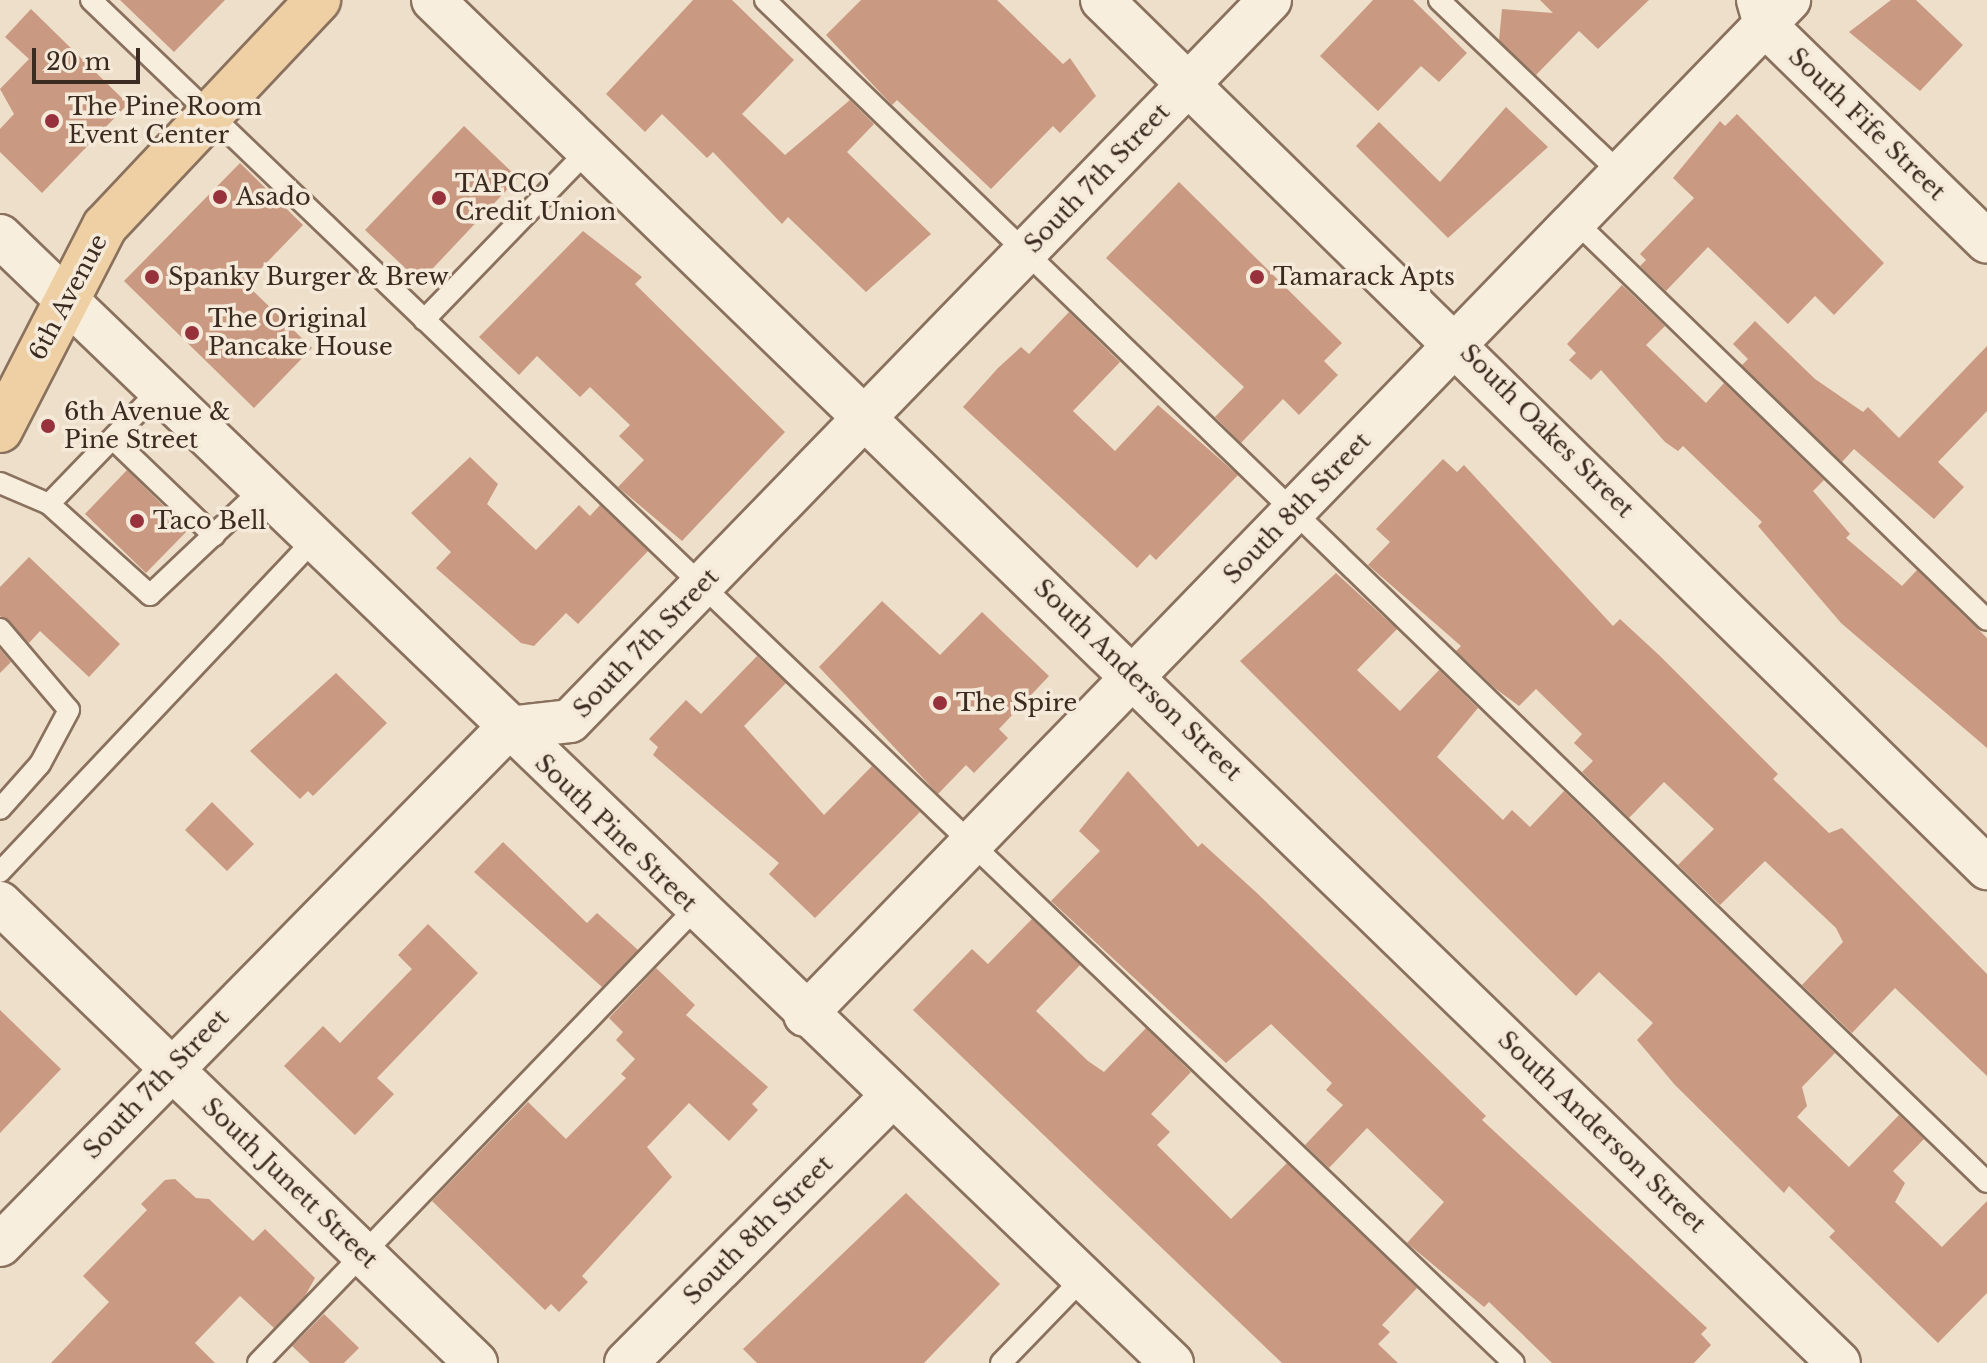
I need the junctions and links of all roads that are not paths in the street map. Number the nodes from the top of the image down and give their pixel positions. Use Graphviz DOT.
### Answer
graph roads {
  1 [pos="91,0"];
  2 [pos="318,0"];
  3 [pos="433,0"];
  4 [pos="765,0"];
  5 [pos="1102,0"];
  6 [pos="1270,0"];
  7 [pos="1439,0"];
  8 [pos="1770,8"];
  9 [pos="1189,83"];
  10 [pos="209,114"];
  11 [pos="588,150"];
  12 [pos="1618,171"];
  13 [pos="1573,219"];
  14 [pos="0,236"];
  15 [pos="1987,242"];
  16 [pos="1025,253"];
  17 [pos="65,299"];
  18 [pos="424,320"];
  19 [pos="1458,342"];
  20 [pos="159,390"];
  21 [pos="866,417"];
  22 [pos="0,430"];
  23 [pos="113,439"];
  24 [pos="0,483"];
  25 [pos="261,490"];
  26 [pos="49,504"];
  27 [pos="1293,512"];
  28 [pos="214,536"];
  29 [pos="314,540"];
  30 [pos="701,586"];
  31 [pos="1987,620"];
  32 [pos="0,629"];
  33 [pos="1135,676"];
  34 [pos="508,728"];
  35 [pos="0,809"];
  36 [pos="970,849"];
  37 [pos="1987,868"];
  38 [pos="0,872"];
  39 [pos="0,903"];
  40 [pos="694,910"];
  41 [pos="805,1015"];
  42 [pos="171,1067"];
  43 [pos="890,1098"];
  44 [pos="1987,1182"];
  45 [pos="0,1245"];
  46 [pos="364,1254"];
  47 [pos="1084,1277"];
  48 [pos="258,1363"];
  49 [pos="476,1363"];
  50 [pos="626,1363"];
  51 [pos="1001,1363"];
  52 [pos="1172,1363"];
  53 [pos="1514,1363"];
  54 [pos="1839,1363"];
  1 -- 10 [label="lane"];
  2 -- 10 [label="main road, 6th Avenue"];
  3 -- 11 [label="street, South Anderson Street"];
  4 -- 16 [label="lane"];
  5 -- 9 [label="street, South Oakes Street"];
  6 -- 9 [label="street, South 7th Street"];
  7 -- 12 [label="lane"];
  8 -- 12 [label="street, South 8th Street"];
  8 -- 15 [label="street, South Fife Street"];
  9 -- 16 [label="street, South 7th Street"];
  9 -- 19 [label="street, South Oakes Street"];
  10 -- 17 [label="main road, 6th Avenue"];
  10 -- 18 [label="lane"];
  11 -- 18 [label="lane"];
  11 -- 21 [label="street, South Anderson Street"];
  12 -- 13 [label="street, South 8th Street"];
  13 -- 19 [label="street, South 8th Street"];
  13 -- 31 [label="lane"];
  14 -- 17 [label="street, South Pine Street"];
  16 -- 21 [label="street, South 7th Street"];
  16 -- 27 [label="lane"];
  17 -- 20 [label="street, South Pine Street"];
  17 -- 22 [label="main road, 6th Avenue"];
  18 -- 30 [label="lane"];
  19 -- 27 [label="street, South 8th Street"];
  19 -- 37 [label="street, South Oakes Street"];
  20 -- 23 [label="lane"];
  20 -- 25 [label="street, South Pine Street"];
  21 -- 30 [label="street, South 7th Street"];
  21 -- 33 [label="street, South Anderson Street"];
  23 -- 26 [label="lane"];
  23 -- 28 [label="lane"];
  24 -- 26 [label="lane"];
  25 -- 28 [label="lane"];
  25 -- 29 [label="street, South Pine Street"];
  26 -- 28 [label="lane"];
  27 -- 33 [label="street, South 8th Street"];
  27 -- 44 [label="lane"];
  29 -- 34 [label="street, South Pine Street"];
  29 -- 38 [label="lane"];
  30 -- 34 [label="street, South 7th Street"];
  30 -- 36 [label="lane"];
  32 -- 35 [label="lane"];
  33 -- 36 [label="street, South 8th Street"];
  33 -- 54 [label="street, South Anderson Street"];
  34 -- 40 [label="street, South Pine Street"];
  34 -- 42 [label="street, South 7th Street"];
  36 -- 41 [label="street, South 8th Street"];
  36 -- 53 [label="lane"];
  39 -- 42 [label="street, South Junett Street"];
  40 -- 41 [label="street, South Pine Street"];
  40 -- 46 [label="lane"];
  41 -- 43 [label="street, South Pine Street"];
  42 -- 45 [label="street, South 7th Street"];
  42 -- 46 [label="street, South Junett Street"];
  43 -- 47 [label="street, South Pine Street"];
  43 -- 50 [label="street, South 8th Street"];
  46 -- 48 [label="lane"];
  46 -- 49 [label="street, South Junett Street"];
  47 -- 51 [label="lane"];
  47 -- 52 [label="street, South Pine Street"];
}
